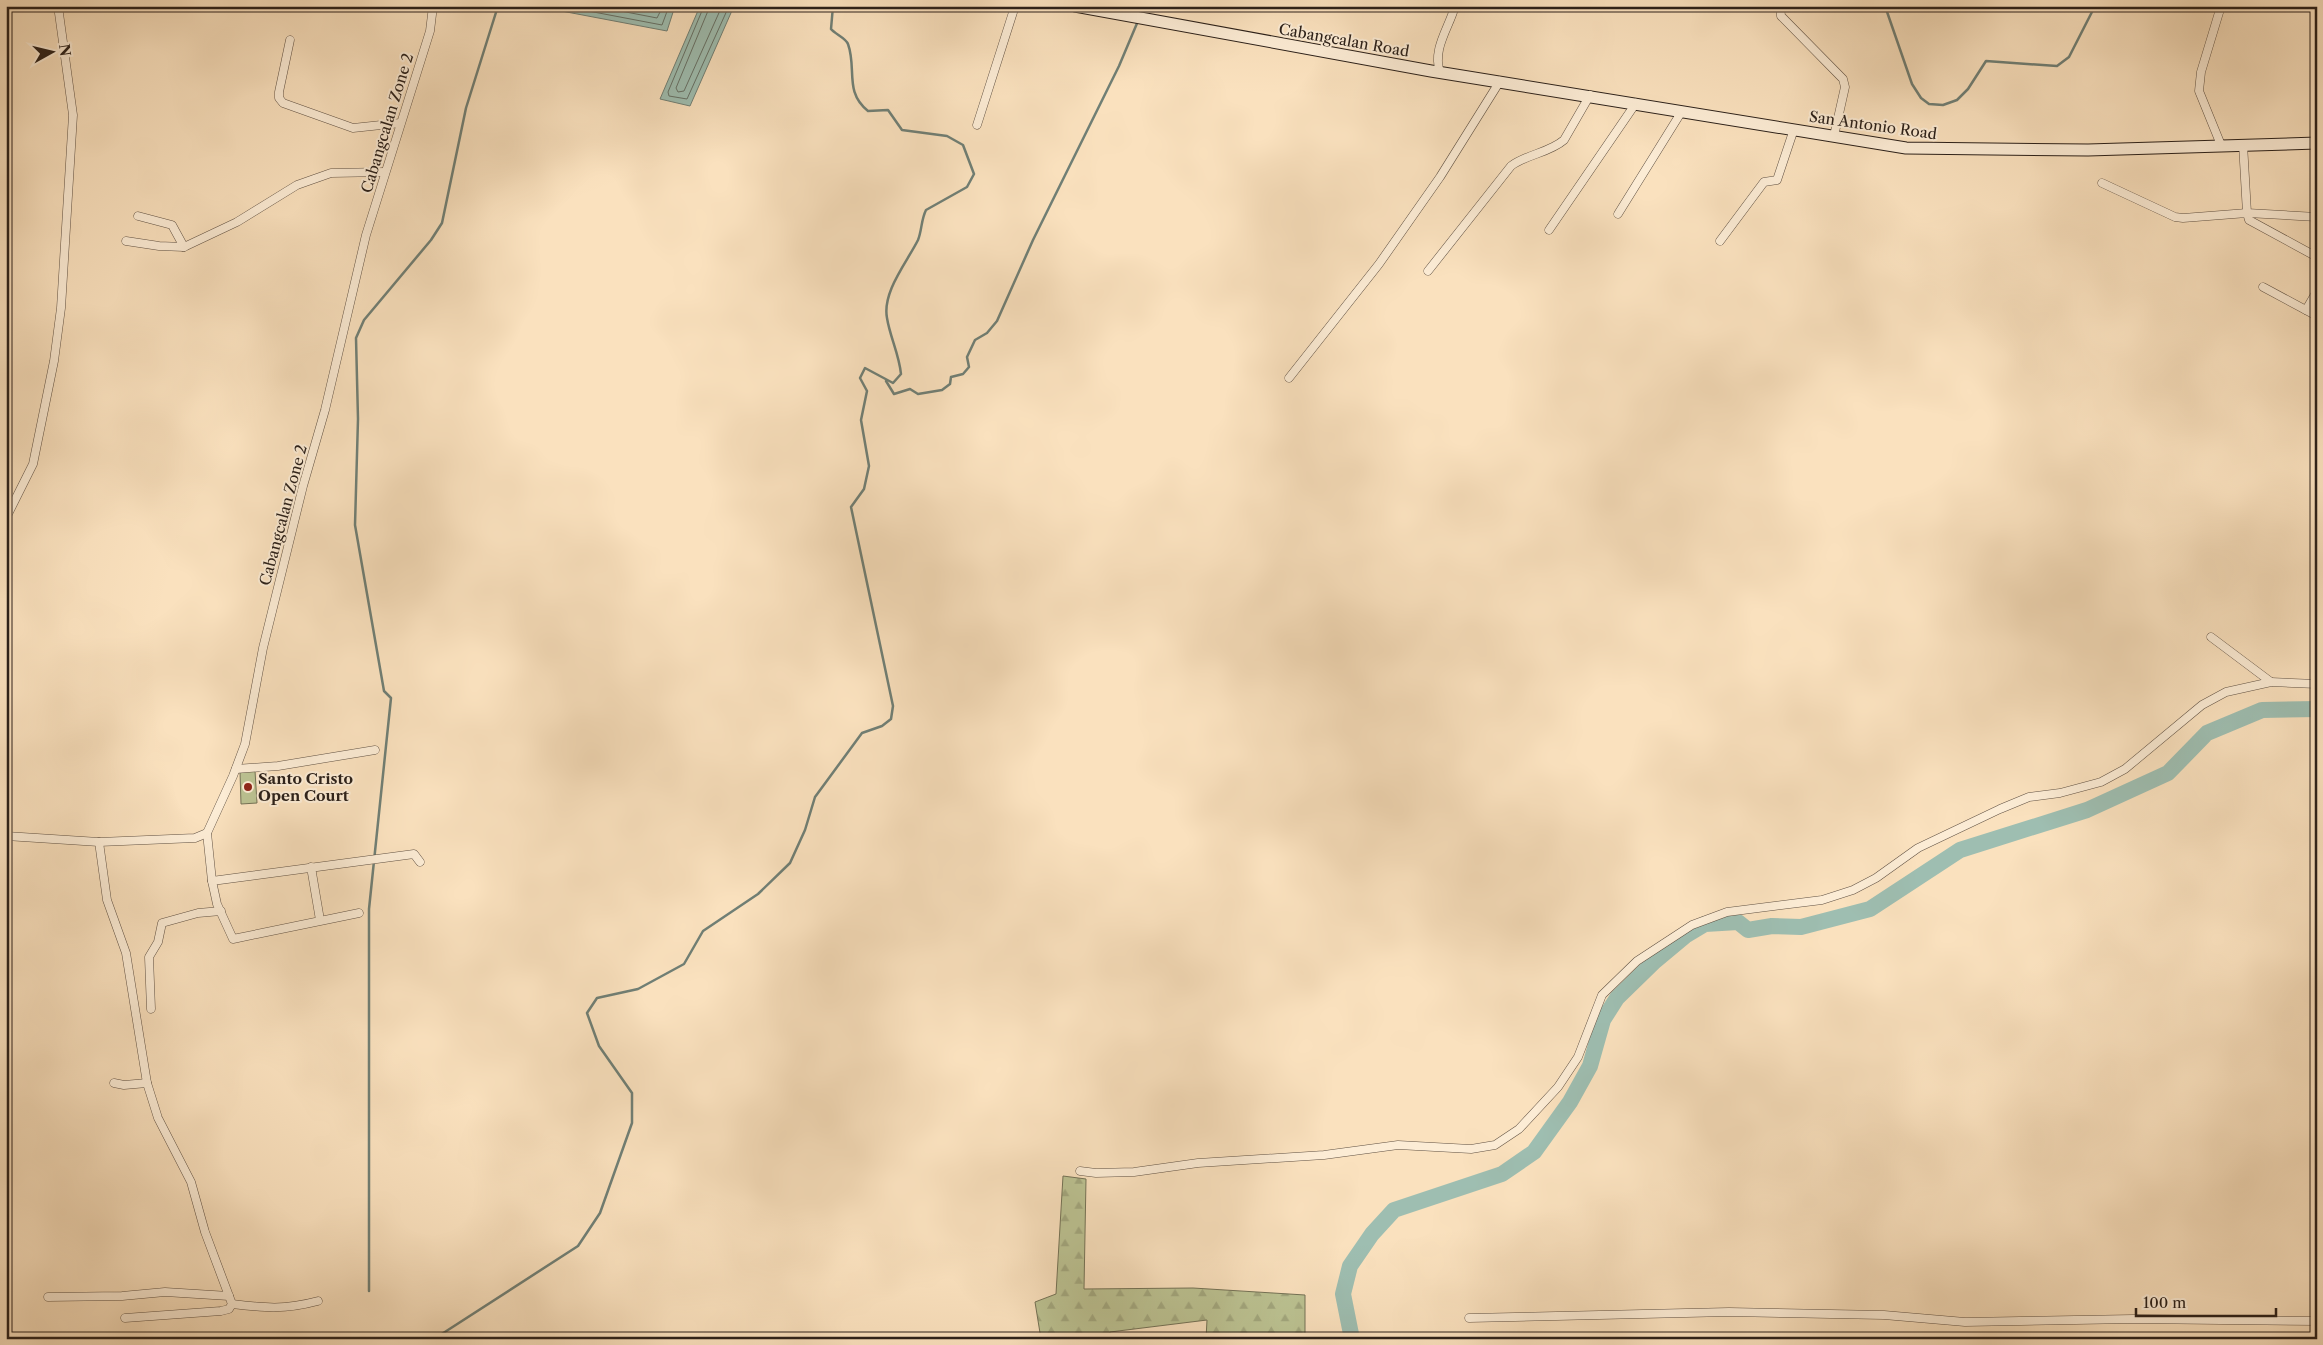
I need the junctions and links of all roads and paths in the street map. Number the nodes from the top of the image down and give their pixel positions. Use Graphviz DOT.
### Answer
graph roads {
  1 [pos="58,6"];
  2 [pos="433,6"];
  3 [pos="1015,6"];
  4 [pos="1075,6"];
  5 [pos="1455,6"];
  6 [pos="1780,6"];
  7 [pos="2221,6"];
  8 [pos="290,40"];
  9 [pos="1435,71"];
  10 [pos="1500,81"];
  11 [pos="1590,95"];
  12 [pos="1636,103"];
  13 [pos="1682,111"];
  14 [pos="400,123"];
  15 [pos="977,125"];
  16 [pos="1794,130"];
  17 [pos="1834,136"];
  18 [pos="2317,143"];
  19 [pos="2243,144"];
  20 [pos="2221,145"];
  21 [pos="385,172"];
  22 [pos="2102,183"];
  23 [pos="2246,213"];
  24 [pos="1618,214"];
  25 [pos="138,216"];
  26 [pos="2317,218"];
  27 [pos="1549,230"];
  28 [pos="126,241"];
  29 [pos="1720,241"];
  30 [pos="184,246"];
  31 [pos="2317,256"];
  32 [pos="1428,271"];
  33 [pos="2263,287"];
  34 [pos="2317,291"];
  35 [pos="2306,310"];
  36 [pos="2317,316"];
  37 [pos="1289,378"];
  38 [pos="6,518"];
  39 [pos="2211,637"];
  40 [pos="2272,682"];
  41 [pos="2317,684"];
  42 [pos="375,750"];
  43 [pos="236,769"];
  44 [pos="207,832"];
  45 [pos="6,836"];
  46 [pos="99,842"];
  47 [pos="420,862"];
  48 [pos="311,866"];
  49 [pos="212,881"];
  50 [pos="221,911"];
  51 [pos="359,913"];
  52 [pos="320,920"];
  53 [pos="151,1009"];
  54 [pos="114,1083"];
  55 [pos="147,1083"];
  56 [pos="1080,1171"];
  57 [pos="228,1296"];
  58 [pos="48,1297"];
  59 [pos="318,1301"];
  60 [pos="232,1304"];
  61 [pos="125,1318"];
  62 [pos="1469,1318"];
  63 [pos="2317,1321"];
  1 -- 38 [label="street"];
  2 -- 14 [label="street, Cabangcalan Zone 2"];
  3 -- 15 [label="street"];
  4 -- 9 [label="street, Cabangcalan Road"];
  5 -- 9 [label="street"];
  6 -- 17 [label="street"];
  7 -- 20 [label="street"];
  8 -- 14 [label="street"];
  9 -- 10 [label="street, San Antonio Road"];
  10 -- 11 [label="street, San Antonio Road"];
  10 -- 37 [label="street"];
  11 -- 12 [label="street, San Antonio Road"];
  11 -- 32 [label="street"];
  12 -- 13 [label="street, San Antonio Road"];
  12 -- 27 [label="street"];
  13 -- 16 [label="street, San Antonio Road"];
  13 -- 24 [label="street"];
  14 -- 21 [label="street, Cabangcalan Zone 2"];
  16 -- 17 [label="street, San Antonio Road"];
  16 -- 29 [label="street"];
  17 -- 20 [label="street, San Antonio Road"];
  18 -- 19 [label="street, San Antonio Road"];
  19 -- 20 [label="street, San Antonio Road"];
  19 -- 23 [label="street"];
  21 -- 30 [label="street"];
  21 -- 43 [label="street, Cabangcalan Zone 2"];
  22 -- 23 [label="street"];
  23 -- 26 [label="street"];
  23 -- 31 [label="street"];
  25 -- 30 [label="street"];
  28 -- 30 [label="street"];
  33 -- 35 [label="street"];
  34 -- 35 [label="street"];
  35 -- 36 [label="street"];
  39 -- 40 [label="street"];
  40 -- 41 [label="street"];
  40 -- 56 [label="street"];
  42 -- 43 [label="street"];
  43 -- 44 [label="street, Cabangcalan Zone 2"];
  44 -- 46 [label="street"];
  44 -- 49 [label="street"];
  45 -- 46 [label="street"];
  46 -- 55 [label="street"];
  47 -- 48 [label="street"];
  48 -- 49 [label="street"];
  48 -- 52 [label="street"];
  49 -- 50 [label="street"];
  50 -- 52 [label="street"];
  50 -- 53 [label="street"];
  51 -- 52 [label="street"];
  54 -- 55 [label="street"];
  55 -- 57 [label="street"];
  57 -- 58 [label="street"];
  57 -- 60 [label="street"];
  59 -- 60 [label="street"];
  60 -- 61 [label="street"];
  62 -- 63 [label="street"];
}
